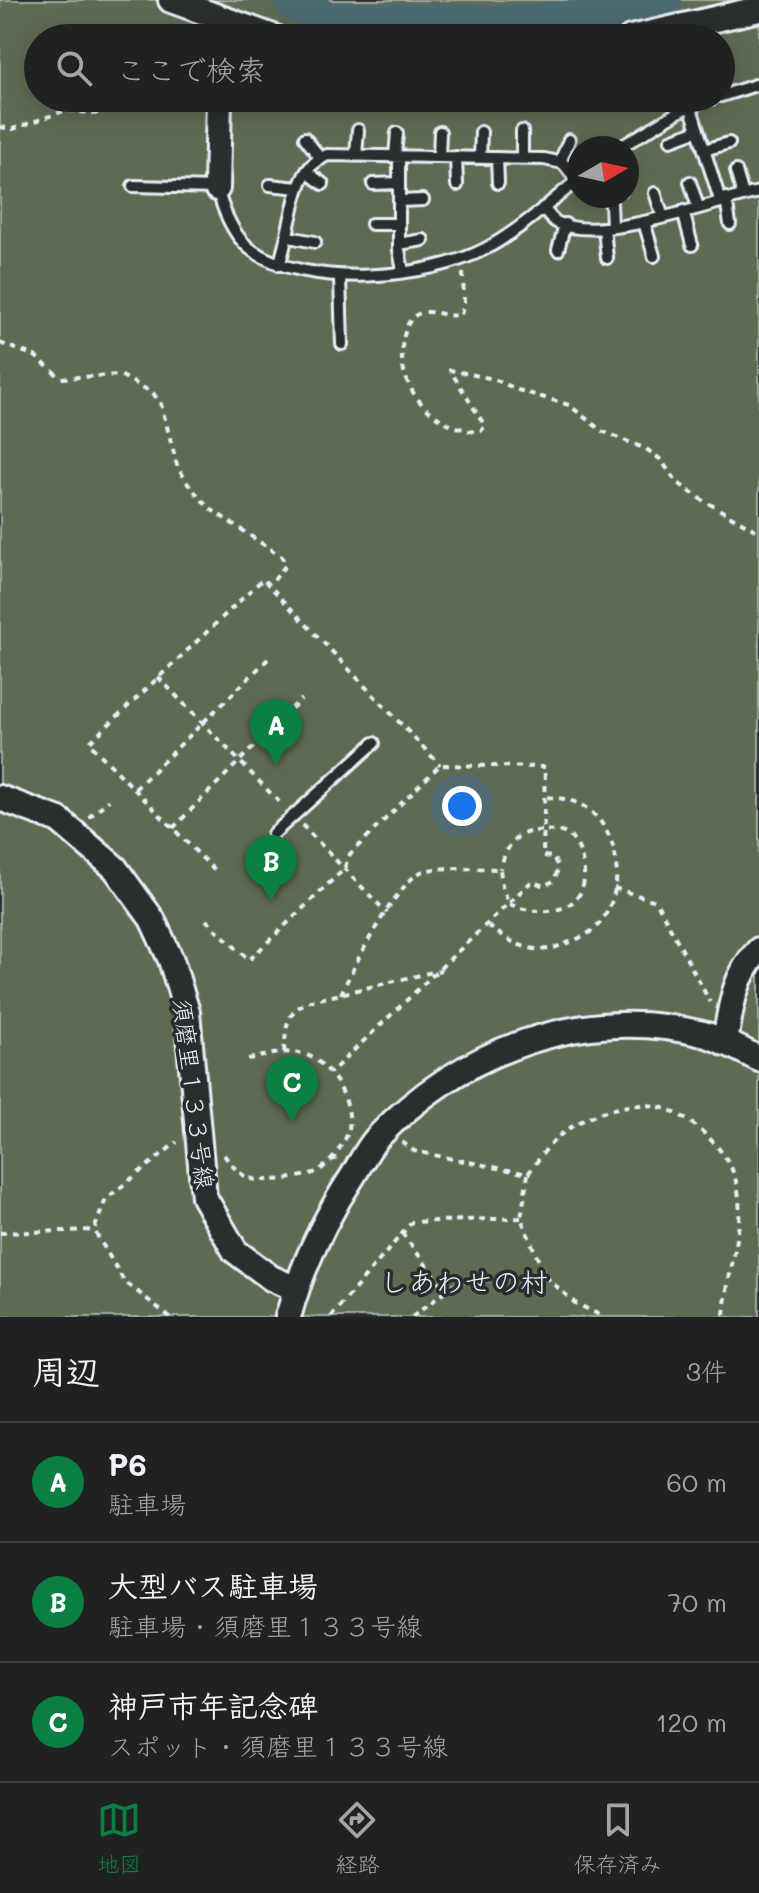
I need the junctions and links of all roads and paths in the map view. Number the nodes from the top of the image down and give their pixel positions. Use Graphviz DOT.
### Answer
graph roads {
  1 [pos="171,0"];
  2 [pos="759,9"];
  3 [pos="213,24"];
  4 [pos="693,24"];
  5 [pos="759,84"];
  6 [pos="735,92"];
  7 [pos="61,112"];
  8 [pos="219,112"];
  9 [pos="677,112"];
  10 [pos="692,112"];
  11 [pos="0,127"];
  12 [pos="358,130"];
  13 [pos="698,130"];
  14 [pos="522,131"];
  15 [pos="440,132"];
  16 [pos="481,132"];
  17 [pos="397,133"];
  18 [pos="637,136"];
  19 [pos="305,138"];
  20 [pos="671,140"];
  21 [pos="729,143"];
  22 [pos="567,145"];
  23 [pos="704,150"];
  24 [pos="356,155"];
  25 [pos="397,156"];
  26 [pos="439,157"];
  27 [pos="456,157"];
  28 [pos="480,158"];
  29 [pos="497,158"];
  30 [pos="522,158"];
  31 [pos="321,159"];
  32 [pos="560,162"];
  33 [pos="567,169"];
  34 [pos="736,171"];
  35 [pos="307,172"];
  36 [pos="690,182"];
  37 [pos="399,183"];
  38 [pos="498,183"];
  39 [pos="323,184"];
  40 [pos="373,184"];
  41 [pos="270,185"];
  42 [pos="457,185"];
  43 [pos="133,186"];
  44 [pos="217,188"];
  45 [pos="298,188"];
  46 [pos="567,189"];
  47 [pos="759,192"];
  48 [pos="655,193"];
  49 [pos="743,195"];
  50 [pos="723,199"];
  51 [pos="423,200"];
  52 [pos="399,201"];
  53 [pos="698,207"];
  54 [pos="543,208"];
  55 [pos="610,208"];
  56 [pos="683,211"];
  57 [pos="663,217"];
  58 [pos="644,222"];
  59 [pos="372,224"];
  60 [pos="399,224"];
  61 [pos="565,224"];
  62 [pos="730,224"];
  63 [pos="608,228"];
  64 [pos="289,237"];
  65 [pos="423,240"];
  66 [pos="315,242"];
  67 [pos="399,244"];
  68 [pos="692,245"];
  69 [pos="558,250"];
  70 [pos="654,256"];
  71 [pos="462,258"];
  72 [pos="607,258"];
  73 [pos="279,265"];
  74 [pos="403,271"];
  75 [pos="340,278"];
  76 [pos="0,343"];
  77 [pos="342,344"];
  78 [pos="759,532"];
  79 [pos="269,585"];
  80 [pos="269,658"];
  81 [pos="158,677"];
  82 [pos="301,699"];
  83 [pos="202,722"];
  84 [pos="374,743"];
  85 [pos="239,761"];
  86 [pos="440,765"];
  87 [pos="135,789"];
  88 [pos="545,797"];
  89 [pos="0,798"];
  90 [pos="109,800"];
  91 [pos="292,816"];
  92 [pos="80,824"];
  93 [pos="173,828"];
  94 [pos="544,830"];
  95 [pos="273,834"];
  96 [pos="344,869"];
  97 [pos="500,869"];
  98 [pos="214,870"];
  99 [pos="614,888"];
  100 [pos="509,904"];
  101 [pos="387,913"];
  102 [pos="206,920"];
  103 [pos="487,925"];
  104 [pos="759,950"];
  105 [pos="441,970"];
  106 [pos="341,994"];
  107 [pos="709,998"];
  108 [pos="725,1043"];
  109 [pos="284,1052"];
  110 [pos="248,1059"];
  111 [pos="759,1059"];
  112 [pos="330,1073"];
  113 [pos="396,1133"];
  114 [pos="178,1142"];
  115 [pos="220,1150"];
  116 [pos="334,1157"];
  117 [pos="336,1169"];
  118 [pos="528,1174"];
  119 [pos="521,1218"];
  120 [pos="94,1230"];
  121 [pos="0,1233"];
  122 [pos="402,1233"];
  123 [pos="545,1276"];
  124 [pos="296,1289"];
  125 [pos="445,1290"];
  126 [pos="170,1317"];
  127 [pos="288,1317"];
  128 [pos="331,1317"];
  129 [pos="412,1317"];
  130 [pos="604,1317"];
  131 [pos="724,1317"];
  1 -- 3 [label="street"];
  2 -- 4 [label="street"];
  5 -- 6 [label="lane"];
  7 -- 11 [label="path"];
  8 -- 44 [label="street"];
  9 -- 18 [label="lane"];
  10 -- 13 [label="lane"];
  12 -- 24 [label="lane"];
  13 -- 20 [label="lane"];
  13 -- 23 [label="lane"];
  14 -- 30 [label="lane"];
  15 -- 26 [label="lane"];
  16 -- 28 [label="lane"];
  17 -- 25 [label="lane"];
  19 -- 31 [label="lane"];
  21 -- 23 [label="lane"];
  22 -- 32 [label="lane"];
  23 -- 50 [label="lane"];
  24 -- 25 [label="lane"];
  24 -- 31 [label="lane"];
  25 -- 26 [label="lane"];
  25 -- 37 [label="lane"];
  26 -- 27 [label="lane"];
  27 -- 28 [label="lane"];
  27 -- 42 [label="lane"];
  28 -- 29 [label="lane"];
  29 -- 30 [label="lane"];
  29 -- 38 [label="lane"];
  30 -- 32 [label="lane"];
  31 -- 35 [label="lane"];
  32 -- 33 [label="lane"];
  34 -- 49 [label="lane"];
  35 -- 39 [label="lane"];
  35 -- 45 [label="lane"];
  36 -- 53 [label="lane"];
  37 -- 40 [label="lane"];
  37 -- 52 [label="lane"];
  41 -- 45 [label="lane"];
  43 -- 44 [label="lane"];
  44 -- 73 [label="lane"];
  45 -- 64 [label="lane"];
  46 -- 54 [label="lane"];
  47 -- 49 [label="lane"];
  48 -- 57 [label="lane"];
  49 -- 50 [label="lane"];
  50 -- 53 [label="lane"];
  50 -- 62 [label="lane"];
  51 -- 52 [label="lane"];
  52 -- 60 [label="lane"];
  53 -- 56 [label="lane"];
  54 -- 61 [label="lane"];
  54 -- 71 [label="lane"];
  55 -- 63 [label="lane"];
  56 -- 57 [label="lane"];
  56 -- 68 [label="lane"];
  57 -- 58 [label="lane"];
  58 -- 63 [label="lane"];
  58 -- 70 [label="lane"];
  59 -- 60 [label="lane"];
  60 -- 67 [label="lane"];
  61 -- 63 [label="lane"];
  61 -- 69 [label="lane"];
  63 -- 72 [label="lane"];
  64 -- 66 [label="lane"];
  64 -- 73 [label="lane"];
  65 -- 67 [label="lane"];
  67 -- 74 [label="lane"];
  71 -- 74 [label="lane"];
  71 -- 78 [label="path"];
  73 -- 75 [label="lane"];
  74 -- 75 [label="lane"];
  75 -- 77 [label="lane"];
  76 -- 79 [label="path"];
  79 -- 81 [label="path"];
  79 -- 86 [label="path"];
  80 -- 83 [label="path"];
  81 -- 83 [label="path"];
  81 -- 87 [label="path"];
  82 -- 85 [label="path"];
  83 -- 85 [label="path"];
  83 -- 87 [label="path"];
  84 -- 91 [label="lane"];
  85 -- 91 [label="path"];
  85 -- 93 [label="path"];
  86 -- 88 [label="path"];
  86 -- 96 [label="path"];
  87 -- 93 [label="path"];
  88 -- 94 [label="path"];
  88 -- 99 [label="path"];
  89 -- 124 [label="street, 須磨里１３３号線"];
  90 -- 92 [label="path"];
  91 -- 95 [label="lane"];
  91 -- 96 [label="path"];
  93 -- 98 [label="path"];
  94 -- 97 [label="path"];
  94 -- 100 [label="path"];
  94 -- 100 [label="path"];
  96 -- 101 [label="path"];
  96 -- 102 [label="path"];
  97 -- 100 [label="path"];
  97 -- 101 [label="path"];
  99 -- 103 [label="path"];
  99 -- 107 [label="path"];
  100 -- 103 [label="path"];
  101 -- 106 [label="path"];
  103 -- 105 [label="path"];
  104 -- 108 [label="street"];
  105 -- 106 [label="path"];
  105 -- 112 [label="path"];
  106 -- 109 [label="path"];
  108 -- 111 [label="street"];
  108 -- 113 [label="street"];
  109 -- 110 [label="path"];
  109 -- 112 [label="path"];
  112 -- 116 [label="path"];
  113 -- 118 [label="path"];
  113 -- 124 [label="street"];
  114 -- 120 [label="path"];
  115 -- 116 [label="path"];
  116 -- 117 [label="path"];
  118 -- 119 [label="path"];
  118 -- 131 [label="path"];
  119 -- 122 [label="path"];
  119 -- 123 [label="path"];
  120 -- 121 [label="path"];
  120 -- 126 [label="path"];
  122 -- 125 [label="path"];
  122 -- 128 [label="path"];
  123 -- 125 [label="path"];
  123 -- 130 [label="path"];
  124 -- 127 [label="street"];
  125 -- 129 [label="path"];
}
